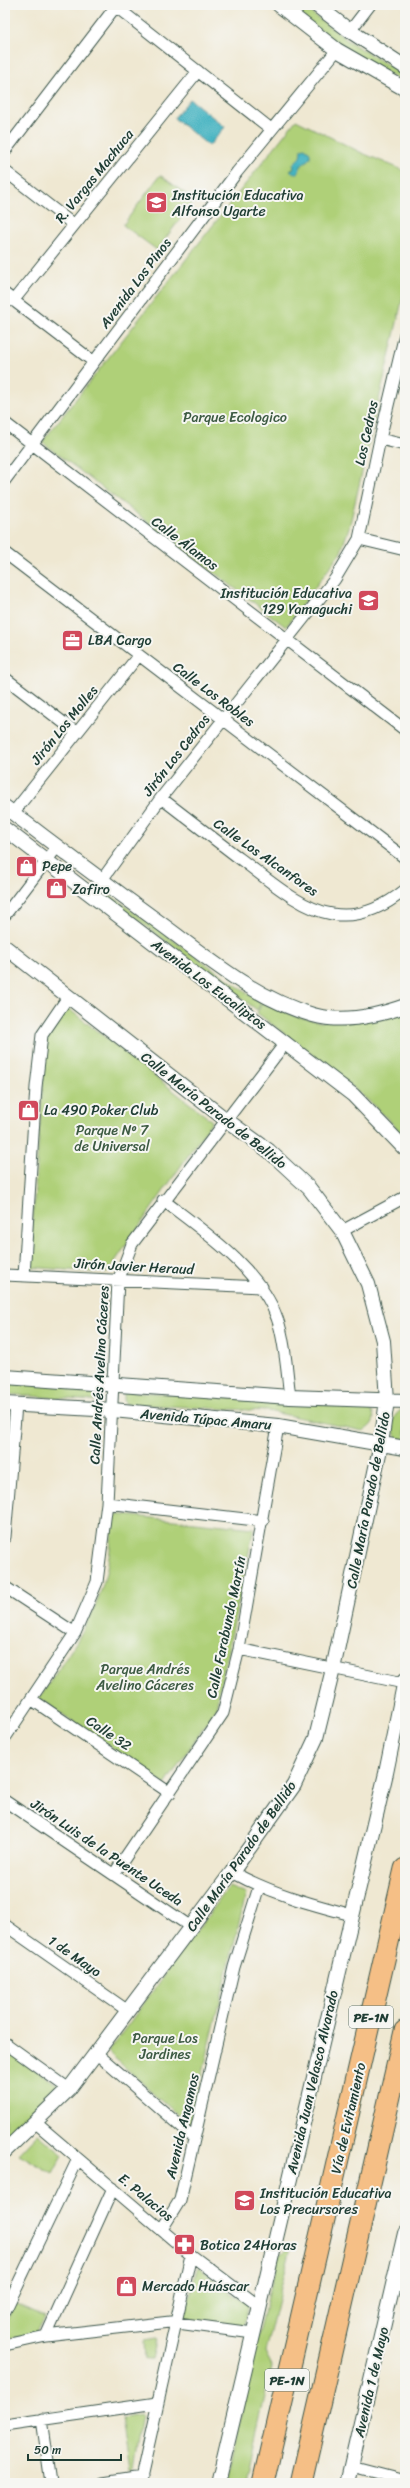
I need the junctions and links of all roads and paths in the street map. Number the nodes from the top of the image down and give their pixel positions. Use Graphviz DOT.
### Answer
graph roads {
  1 [pos="279,5"];
  2 [pos="316,5"];
  3 [pos="370,5"];
  4 [pos="115,6"];
  5 [pos="350,31"];
  6 [pos="337,50"];
  7 [pos="405,67"];
  8 [pos="198,71"];
  9 [pos="405,89"];
  10 [pos="271,129"];
  11 [pos="5,151"];
  12 [pos="5,171"];
  13 [pos="74,225"];
  14 [pos="9,297"];
  15 [pos="405,334"];
  16 [pos="403,350"];
  17 [pos="94,362"];
  18 [pos="5,423"];
  19 [pos="380,439"];
  20 [pos="32,445"];
  21 [pos="405,445"];
  22 [pos="5,480"];
  23 [pos="359,539"];
  24 [pos="405,550"];
  25 [pos="5,553"];
  26 [pos="287,640"];
  27 [pos="138,655"];
  28 [pos="5,678"];
  29 [pos="223,720"];
  30 [pos="405,730"];
  31 [pos="76,733"];
  32 [pos="161,798"];
  33 [pos="9,810"];
  34 [pos="5,829"];
  35 [pos="57,847"];
  36 [pos="405,858"];
  37 [pos="47,862"];
  38 [pos="102,880"];
  39 [pos="405,890"];
  40 [pos="91,895"];
  41 [pos="5,915"];
  42 [pos="5,947"];
  43 [pos="68,997"];
  44 [pos="405,1006"];
  45 [pos="286,1042"];
  46 [pos="225,1119"];
  47 [pos="405,1149"];
  48 [pos="405,1197"];
  49 [pos="164,1200"];
  50 [pos="342,1231"];
  51 [pos="5,1275"];
  52 [pos="24,1276"];
  53 [pos="118,1281"];
  54 [pos="262,1287"];
  55 [pos="5,1377"];
  56 [pos="113,1383"];
  57 [pos="290,1397"];
  58 [pos="387,1400"];
  59 [pos="405,1401"];
  60 [pos="10,1405"];
  61 [pos="113,1410"];
  62 [pos="278,1426"];
  63 [pos="382,1444"];
  64 [pos="405,1448"];
  65 [pos="107,1503"];
  66 [pos="263,1521"];
  67 [pos="5,1538"];
  68 [pos="5,1587"];
  69 [pos="75,1633"];
  70 [pos="239,1649"];
  71 [pos="333,1669"];
  72 [pos="405,1681"];
  73 [pos="31,1699"];
  74 [pos="5,1738"];
  75 [pos="170,1793"];
  76 [pos="5,1801"];
  77 [pos="405,1869"];
  78 [pos="232,1872"];
  79 [pos="114,1874"];
  80 [pos="259,1887"];
  81 [pos="352,1915"];
  82 [pos="5,1925"];
  83 [pos="191,1927"];
  84 [pos="128,2011"];
  85 [pos="405,2031"];
  86 [pos="5,2043"];
  87 [pos="96,2053"];
  88 [pos="69,2089"];
  89 [pos="36,2123"];
  90 [pos="194,2138"];
  91 [pos="5,2151"];
  92 [pos="78,2159"];
  93 [pos="113,2188"];
  94 [pos="162,2229"];
  95 [pos="405,2233"];
  96 [pos="191,2255"];
  97 [pos="399,2286"];
  98 [pos="259,2306"];
  99 [pos="5,2311"];
  100 [pos="175,2323"];
  101 [pos="253,2333"];
  102 [pos="46,2336"];
  103 [pos="5,2345"];
  104 [pos="157,2403"];
  105 [pos="42,2419"];
  106 [pos="5,2425"];
  107 [pos="351,2466"];
  108 [pos="141,2480"];
  109 [pos="405,2480"];
  110 [pos="51,2483"];
  111 [pos="103,2483"];
  112 [pos="218,2483"];
  113 [pos="263,2483"];
  114 [pos="301,2483"];
  115 [pos="347,2483"];
  1 -- 6 [label="street"];
  2 -- 5 [label="street"];
  3 -- 5 [label="street"];
  4 -- 8 [label="street"];
  4 -- 11 [label="street"];
  5 -- 7 [label="street"];
  6 -- 9 [label="street"];
  6 -- 10 [label="street, Avenida Los Pinos"];
  8 -- 10 [label="street"];
  8 -- 13 [label="street, R. Vargas Machuca"];
  10 -- 17 [label="street, Avenida Los Pinos"];
  12 -- 13 [label="street"];
  13 -- 14 [label="street, R. Vargas Machuca"];
  14 -- 17 [label="street"];
  15 -- 16 [label="street, Los Cedros"];
  16 -- 19 [label="street, Los Cedros"];
  17 -- 20 [label="street, Avenida Los Pinos"];
  18 -- 20 [label="street, Calle Álamos"];
  19 -- 21 [label="street"];
  19 -- 23 [label="street, Los Cedros"];
  20 -- 22 [label="street, Avenida Los Pinos"];
  20 -- 26 [label="street, Calle Álamos"];
  23 -- 24 [label="street"];
  23 -- 26 [label="street, Jirón Los Cedros"];
  25 -- 27 [label="street, Calle Los Robles"];
  26 -- 29 [label="street, Jirón Los Cedros"];
  26 -- 30 [label="street, Calle Álamos"];
  27 -- 29 [label="street, Calle Los Robles"];
  27 -- 31 [label="street, Jirón Los Molles"];
  28 -- 31 [label="street"];
  29 -- 32 [label="street, Jirón Los Cedros"];
  29 -- 36 [label="street, Calle Los Robles"];
  31 -- 33 [label="street, Jirón Los Molles"];
  32 -- 38 [label="street, Jirón Los Cedros"];
  32 -- 39 [label="street, Calle Los Alcanfores"];
  33 -- 35 [label="street, Avenida Los Eucaliptos"];
  34 -- 37 [label="street, Avenida Los Eucaliptos"];
  35 -- 37 [label="street"];
  35 -- 38 [label="street, Avenida Los Eucaliptos"];
  37 -- 40 [label="street, Avenida Los Eucaliptos"];
  37 -- 41 [label="street"];
  38 -- 40 [label="street, Jirón Los Cedros"];
  38 -- 44 [label="street, Avenida Los Eucaliptos"];
  40 -- 45 [label="street, Avenida Los Eucaliptos"];
  42 -- 43 [label="street, Calle María Parado de Bellido"];
  43 -- 46 [label="street, Calle María Parado de Bellido"];
  43 -- 52 [label="street"];
  45 -- 46 [label="street, Calle Andrés Avelino Cáceres"];
  45 -- 47 [label="street, Avenida Los Eucaliptos"];
  46 -- 49 [label="street, Calle Andrés Avelino Cáceres"];
  46 -- 50 [label="street, Calle María Parado de Bellido"];
  48 -- 50 [label="street"];
  49 -- 53 [label="street, Calle Andrés Avelino Cáceres"];
  49 -- 54 [label="street"];
  50 -- 58 [label="street, Calle María Parado de Bellido"];
  51 -- 52 [label="street, Jirón Javier Heraud"];
  52 -- 53 [label="street, Jirón Javier Heraud"];
  53 -- 54 [label="street, Jirón Javier Heraud"];
  53 -- 56 [label="street, Calle Andrés Avelino Cáceres"];
  54 -- 57 [label="street"];
  55 -- 56 [label="street, Avenida Túpac Amaru"];
  56 -- 57 [label="street, Avenida Túpac Amaru"];
  56 -- 61 [label="street, Calle Andrés Avelino Cáceres"];
  57 -- 58 [label="street, Avenida Túpac Amaru"];
  58 -- 59 [label="street, Avenida Túpac Amaru"];
  58 -- 63 [label="street, Calle María Parado de Bellido"];
  60 -- 61 [label="street, Avenida Túpac Amaru"];
  60 -- 67 [label="street"];
  61 -- 62 [label="street, Avenida Túpac Amaru"];
  61 -- 65 [label="street, Calle Andrés Avelino Cáceres"];
  62 -- 63 [label="street, Avenida Túpac Amaru"];
  62 -- 66 [label="street, Calle Farabundo Martín"];
  63 -- 64 [label="street, Avenida Túpac Amaru"];
  63 -- 71 [label="street, Calle María Parado de Bellido"];
  65 -- 66 [label="street"];
  65 -- 69 [label="street, Calle Andrés Avelino Cáceres"];
  66 -- 70 [label="street, Calle Farabundo Martín"];
  68 -- 69 [label="street"];
  69 -- 73 [label="street, Calle Andrés Avelino Cáceres"];
  70 -- 71 [label="street"];
  70 -- 75 [label="street, Calle Farabundo Martín"];
  71 -- 72 [label="street"];
  71 -- 78 [label="street, Calle María Parado de Bellido"];
  72 -- 81 [label="street, Avenida Juan Velasco Alvarado"];
  73 -- 74 [label="street, Calle Andrés Avelino Cáceres"];
  73 -- 75 [label="street, Calle 32"];
  75 -- 79 [label="street, Calle Farabundo Martín"];
  76 -- 79 [label="street, Jirón Luis de la Puente Uceda"];
  77 -- 113 [label="highway, Vía de Evitamiento / PE-1N"];
  78 -- 80 [label="street"];
  78 -- 83 [label="street, Calle María Parado de Bellido"];
  79 -- 83 [label="street, Jirón Luis de la Puente Uceda"];
  80 -- 81 [label="street"];
  80 -- 90 [label="street, Avenida Angamos"];
  81 -- 98 [label="street, Avenida Juan Velasco Alvarado"];
  82 -- 84 [label="street, 1 de Mayo"];
  83 -- 84 [label="street, Calle María Parado de Bellido"];
  84 -- 87 [label="street, Calle María Parado de Bellido"];
  85 -- 114 [label="highway, PE-1N"];
  86 -- 88 [label="street"];
  87 -- 88 [label="street, Calle María Parado de Bellido"];
  87 -- 90 [label="street"];
  88 -- 89 [label="street, Calle María Parado de Bellido"];
  89 -- 91 [label="street, Calle María Parado de Bellido"];
  89 -- 92 [label="street, E. Palacios"];
  90 -- 94 [label="street, Avenida Angamos"];
  92 -- 93 [label="street, E. Palacios"];
  92 -- 99 [label="street"];
  93 -- 94 [label="street, E. Palacios"];
  93 -- 102 [label="street"];
  94 -- 96 [label="street, E. Palacios"];
  95 -- 97 [label="street, Avenida 1 de Mayo"];
  96 -- 98 [label="street, E. Palacios"];
  96 -- 100 [label="street"];
  97 -- 107 [label="street, Avenida 1 de Mayo"];
  98 -- 101 [label="street, Avenida Juan Velasco Alvarado"];
  100 -- 101 [label="street"];
  100 -- 102 [label="street"];
  100 -- 104 [label="street"];
  101 -- 112 [label="street, Avenida Juan Velasco Alvarado"];
  102 -- 103 [label="street"];
  104 -- 105 [label="street"];
  104 -- 108 [label="street"];
  105 -- 106 [label="street"];
  105 -- 110 [label="street"];
  107 -- 109 [label="street"];
  107 -- 115 [label="street, Avenida 1 de Mayo"];
  108 -- 111 [label="street"];
}
